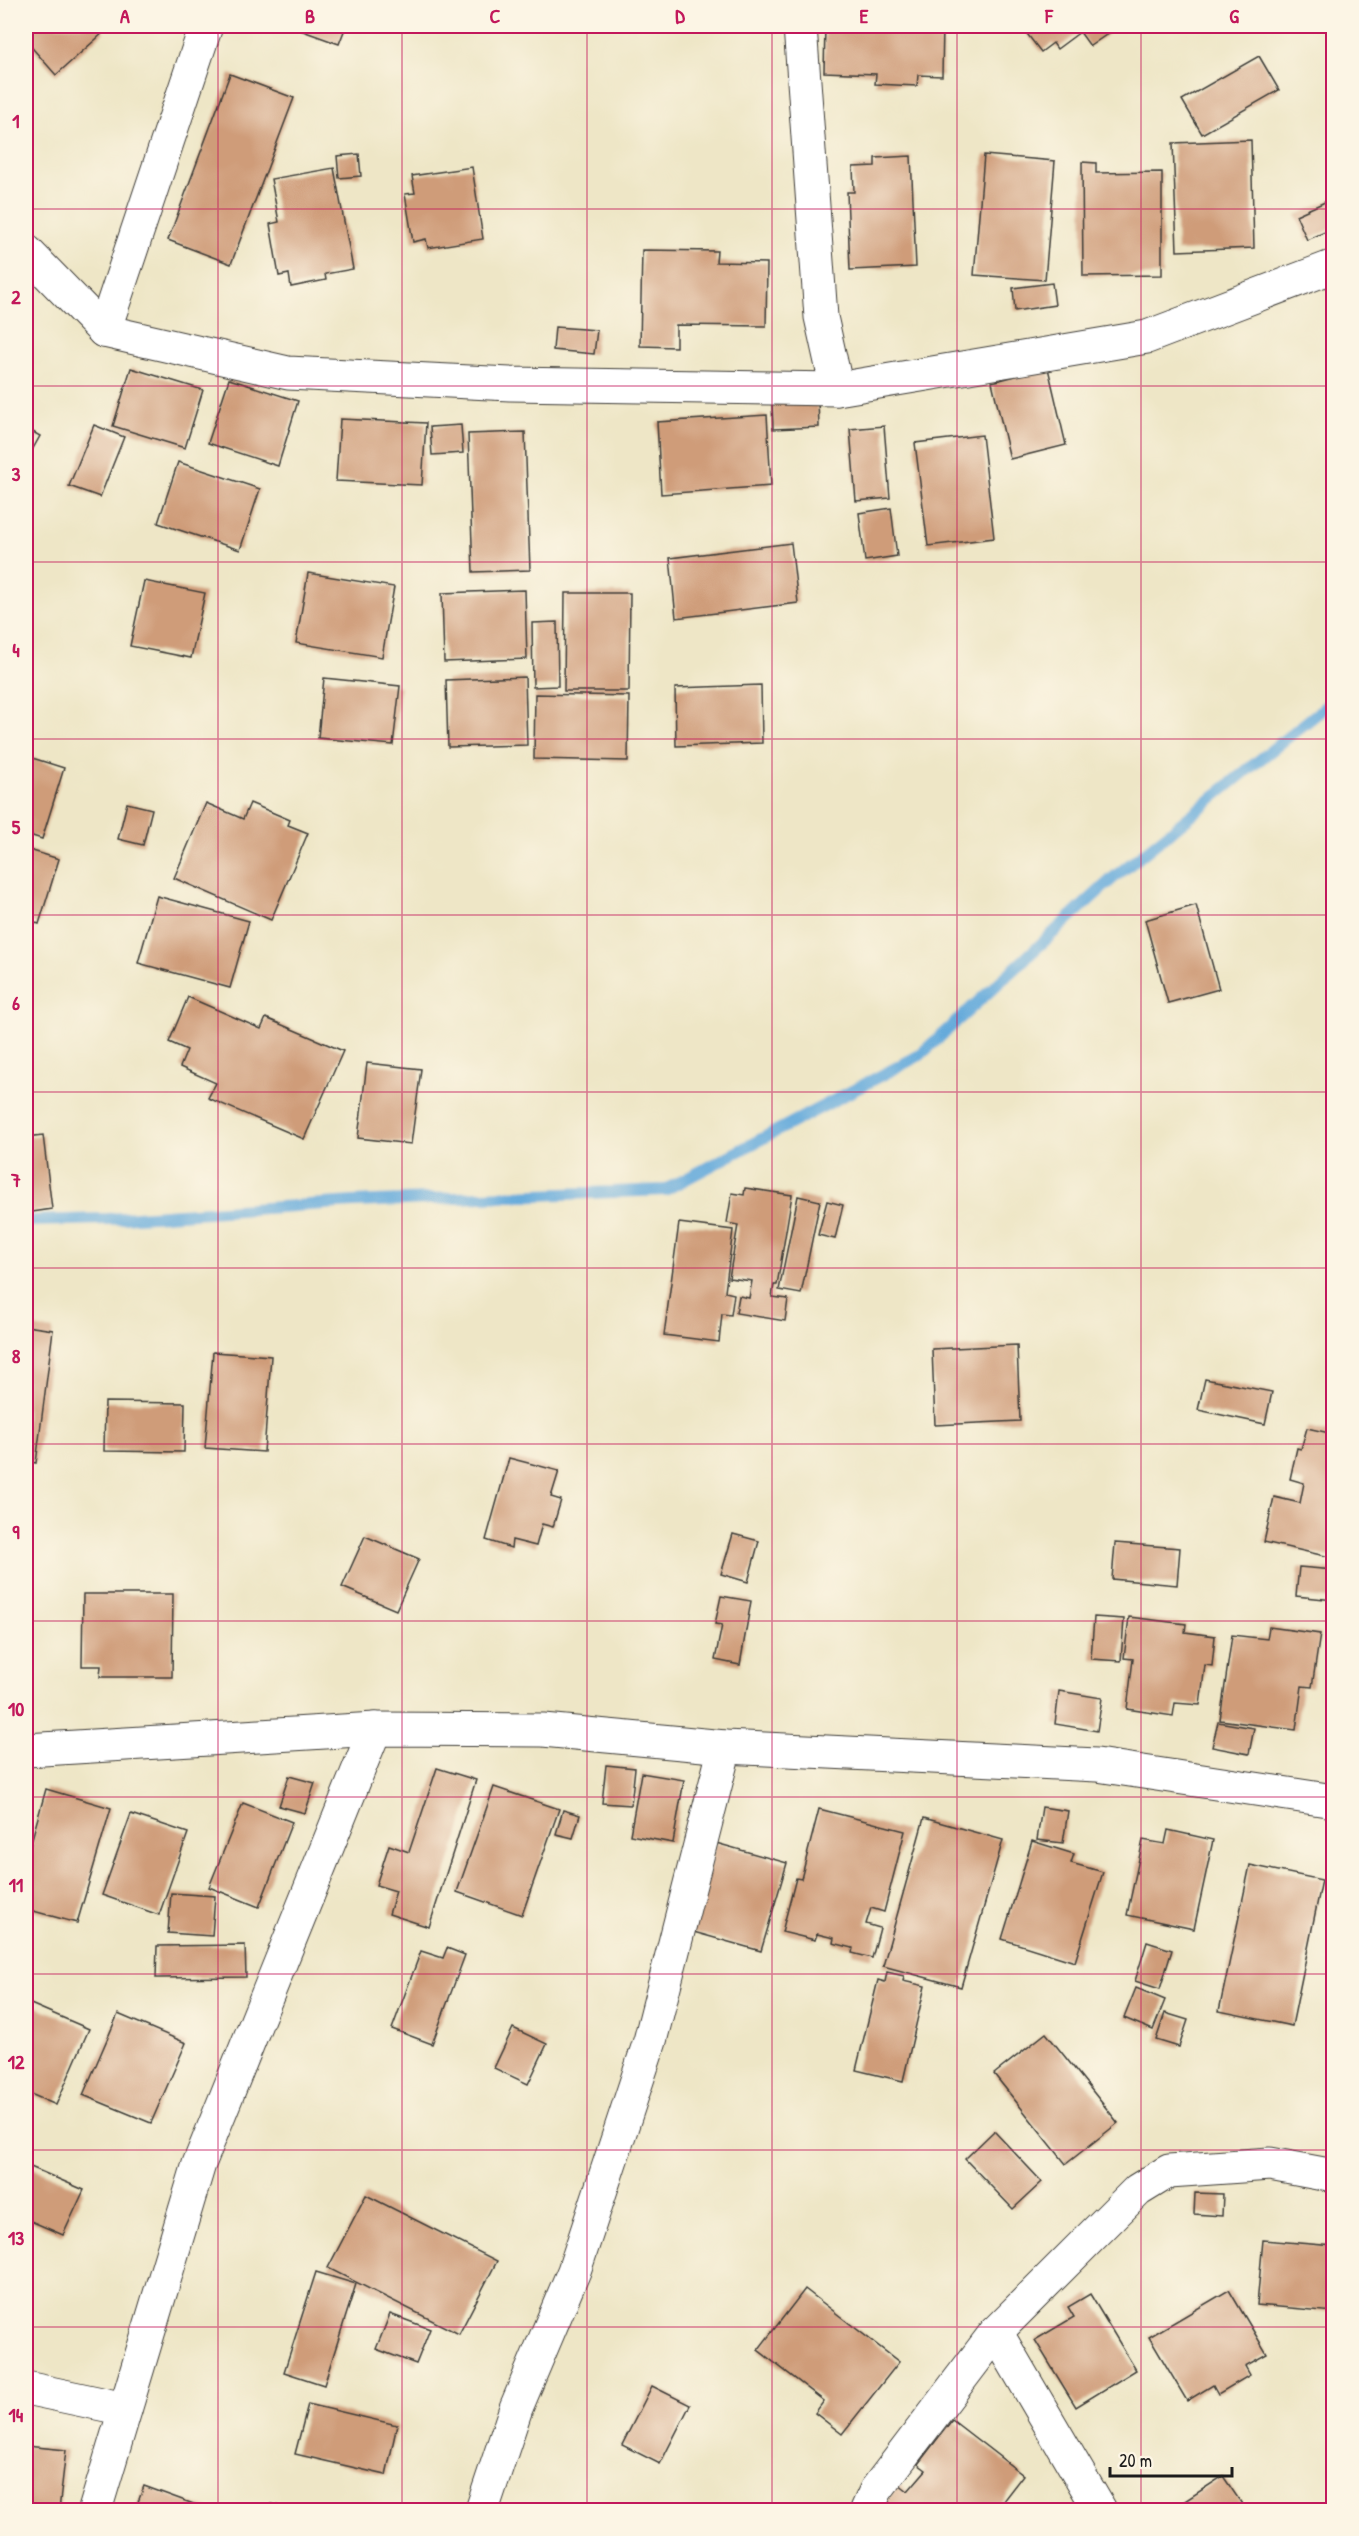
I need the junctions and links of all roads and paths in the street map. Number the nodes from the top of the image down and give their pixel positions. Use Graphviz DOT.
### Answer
graph roads {
  1 [pos="207,26"];
  2 [pos="800,26"];
  3 [pos="27,256"];
  4 [pos="1334,266"];
  5 [pos="104,331"];
  6 [pos="837,389"];
  7 [pos="375,1730"];
  8 [pos="725,1747"];
  9 [pos="26,1750"];
  10 [pos="1334,1801"];
  11 [pos="1334,2176"];
  12 [pos="996,2332"];
  13 [pos="26,2388"];
  14 [pos="125,2409"];
  15 [pos="96,2511"];
  16 [pos="482,2511"];
  17 [pos="867,2511"];
  18 [pos="1100,2511"];
  1 -- 5 [label="street"];
  2 -- 6 [label="street"];
  3 -- 5 [label="street"];
  4 -- 6 [label="street"];
  5 -- 6 [label="street"];
  7 -- 8 [label="street"];
  7 -- 9 [label="street"];
  7 -- 14 [label="street"];
  8 -- 10 [label="street"];
  8 -- 16 [label="street"];
  11 -- 12 [label="street"];
  12 -- 17 [label="street"];
  12 -- 18 [label="street"];
  13 -- 14 [label="street"];
  14 -- 15 [label="street"];
}
